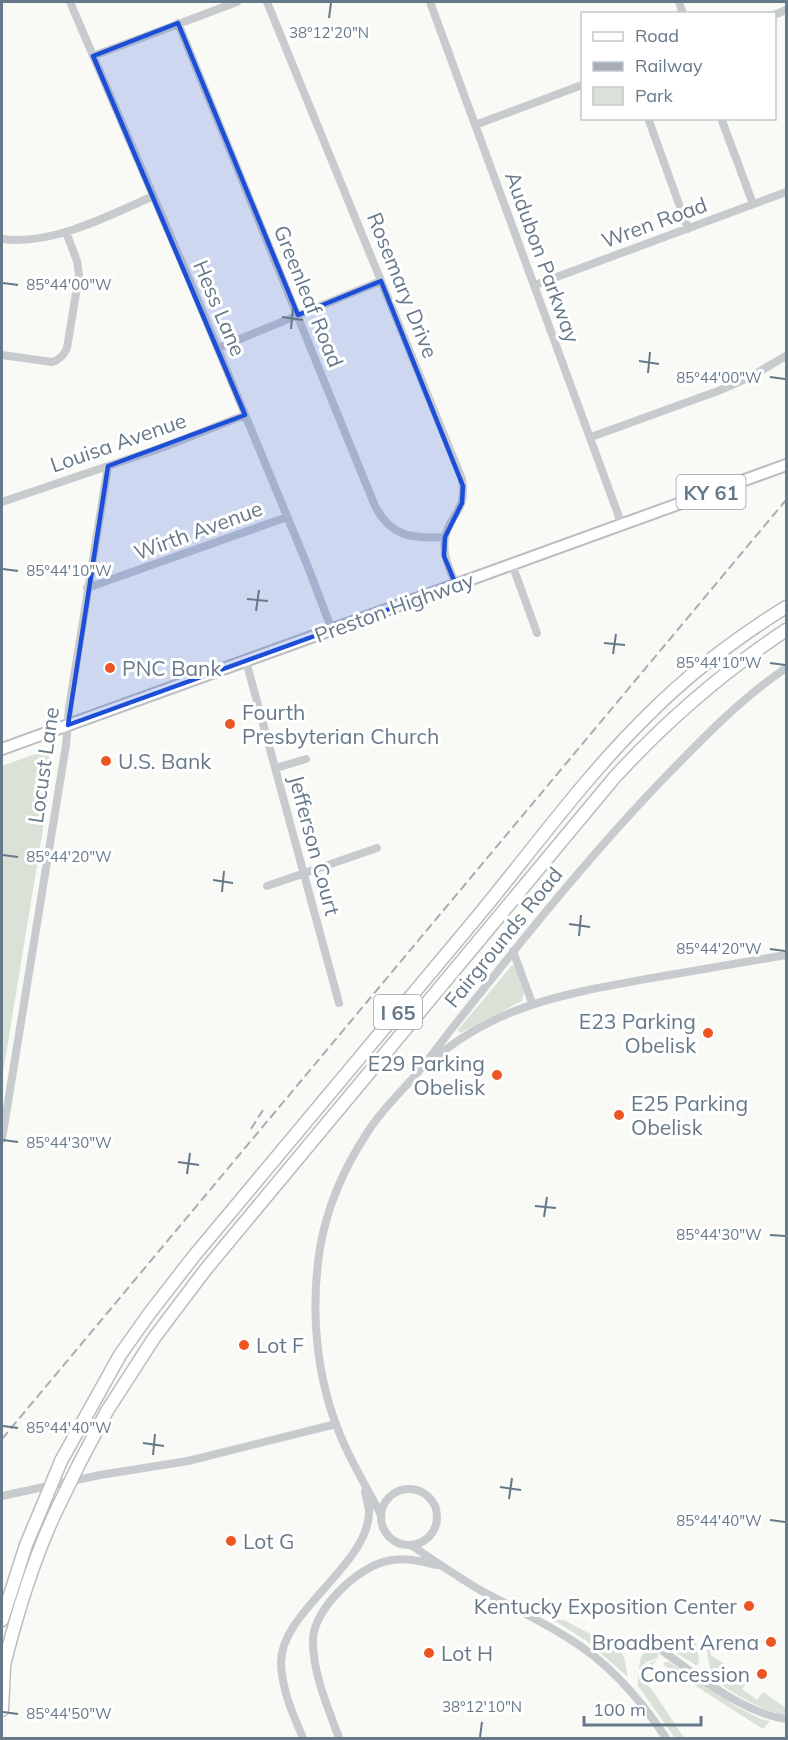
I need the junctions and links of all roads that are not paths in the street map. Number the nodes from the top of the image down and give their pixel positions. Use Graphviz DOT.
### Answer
graph roads {
  1 [pos="69,2"];
  2 [pos="237,2"];
  3 [pos="267,2"];
  4 [pos="430,2"];
  5 [pos="178,23"];
  6 [pos="93,56"];
  7 [pos="581,85"];
  8 [pos="649,120"];
  9 [pos="722,120"];
  10 [pos="476,125"];
  11 [pos="786,192"];
  12 [pos="153,196"];
  13 [pos="753,204"];
  14 [pos="688,229"];
  15 [pos="66,232"];
  16 [pos="2,239"];
  17 [pos="381,281"];
  18 [pos="535,285"];
  19 [pos="298,315"];
  20 [pos="218,348"];
  21 [pos="2,355"];
  22 [pos="786,356"];
  23 [pos="245,415"];
  24 [pos="591,437"];
  25 [pos="786,465"];
  26 [pos="108,466"];
  27 [pos="2,502"];
  28 [pos="287,517"];
  29 [pos="622,525"];
  30 [pos="445,537"];
  31 [pos="512,564"];
  32 [pos="456,585"];
  33 [pos="87,588"];
  34 [pos="786,607"];
  35 [pos="332,630"];
  36 [pos="786,630"];
  37 [pos="537,633"];
  38 [pos="246,661"];
  39 [pos="786,668"];
  40 [pos="68,725"];
  41 [pos="2,747"];
  42 [pos="306,759"];
  43 [pos="276,768"];
  44 [pos="377,848"];
  45 [pos="304,874"];
  46 [pos="267,886"];
  47 [pos="513,951"];
  48 [pos="786,955"];
  49 [pos="339,1003"];
  50 [pos="531,1003"];
  51 [pos="413,1078"];
  52 [pos="2,1139"];
  53 [pos="336,1424"];
  54 [pos="361,1476"];
  55 [pos="2,1496"];
  56 [pos="381,1515"];
  57 [pos="411,1545"];
  58 [pos="443,1566"];
  59 [pos="2,1620"];
  60 [pos="654,1645"];
  61 [pos="3,1668"];
  62 [pos="2,1710"];
  63 [pos="786,1719"];
  64 [pos="303,1738"];
  65 [pos="339,1738"];
  66 [pos="666,1738"];
  1 -- 6 [label="street, Hess Lane"];
  2 -- 5 [label="street"];
  3 -- 17 [label="street, Rosemary Drive"];
  4 -- 10 [label="street, Audubon Parkway"];
  5 -- 6 [label="street"];
  5 -- 19 [label="street, Greenleaf Road"];
  6 -- 12 [label="street, Hess Lane"];
  7 -- 10 [label="street"];
  8 -- 14 [label="street"];
  9 -- 13 [label="street"];
  10 -- 18 [label="street, Audubon Parkway"];
  11 -- 13 [label="street, Wren Road"];
  12 -- 15 [label="street"];
  12 -- 20 [label="street, Hess Lane"];
  13 -- 14 [label="street, Wren Road"];
  14 -- 18 [label="street, Wren Road"];
  15 -- 16 [label="street"];
  15 -- 21 [label="street"];
  17 -- 19 [label="street"];
  17 -- 30 [label="street, Rosemary Drive"];
  18 -- 24 [label="street, Audubon Parkway"];
  19 -- 20 [label="street"];
  19 -- 30 [label="street, Greenleaf Road"];
  20 -- 23 [label="street, Hess Lane"];
  22 -- 24 [label="street"];
  23 -- 26 [label="street, Louisa Avenue"];
  23 -- 28 [label="street, Hess Lane"];
  24 -- 29 [label="street, Audubon Parkway"];
  25 -- 29 [label="main road, Preston Highway / KY 61"];
  26 -- 27 [label="street, Louisa Avenue"];
  26 -- 33 [label="street, Locust Lane"];
  28 -- 33 [label="street, Wirth Avenue"];
  28 -- 35 [label="street, Hess Lane"];
  29 -- 31 [label="main road, Preston Highway / KY 61"];
  30 -- 32 [label="street"];
  31 -- 32 [label="main road, Preston Highway / KY 61"];
  31 -- 37 [label="street"];
  32 -- 35 [label="main road, Preston Highway / KY 61"];
  33 -- 40 [label="street, Locust Lane"];
  34 -- 59 [label="highway, I 65, bridge"];
  35 -- 38 [label="main road, Preston Highway / KY 61"];
  36 -- 61 [label="highway, I 65, bridge"];
  38 -- 40 [label="main road, Preston Highway / KY 61"];
  38 -- 43 [label="street, Jefferson Court"];
  39 -- 47 [label="street, Fairgrounds Road"];
  40 -- 41 [label="main road, Preston Highway / KY 61"];
  40 -- 52 [label="street, Locust Lane"];
  42 -- 43 [label="street"];
  43 -- 45 [label="street, Jefferson Court"];
  44 -- 45 [label="street"];
  45 -- 46 [label="street"];
  45 -- 49 [label="street, Jefferson Court"];
  47 -- 50 [label="street"];
  47 -- 51 [label="street, Fairgrounds Road"];
  48 -- 50 [label="street"];
  50 -- 51 [label="street"];
  51 -- 53 [label="street, Fairgrounds Road"];
  53 -- 54 [label="street, Fairgrounds Road"];
  53 -- 55 [label="street"];
  54 -- 56 [label="street"];
  54 -- 64 [label="street"];
  56 -- 57 [label="street"];
  56 -- 57 [label="street"];
  57 -- 58 [label="street"];
  58 -- 65 [label="street"];
  58 -- 66 [label="street"];
  60 -- 63 [label="street"];
  61 -- 62 [label="highway"];
}
